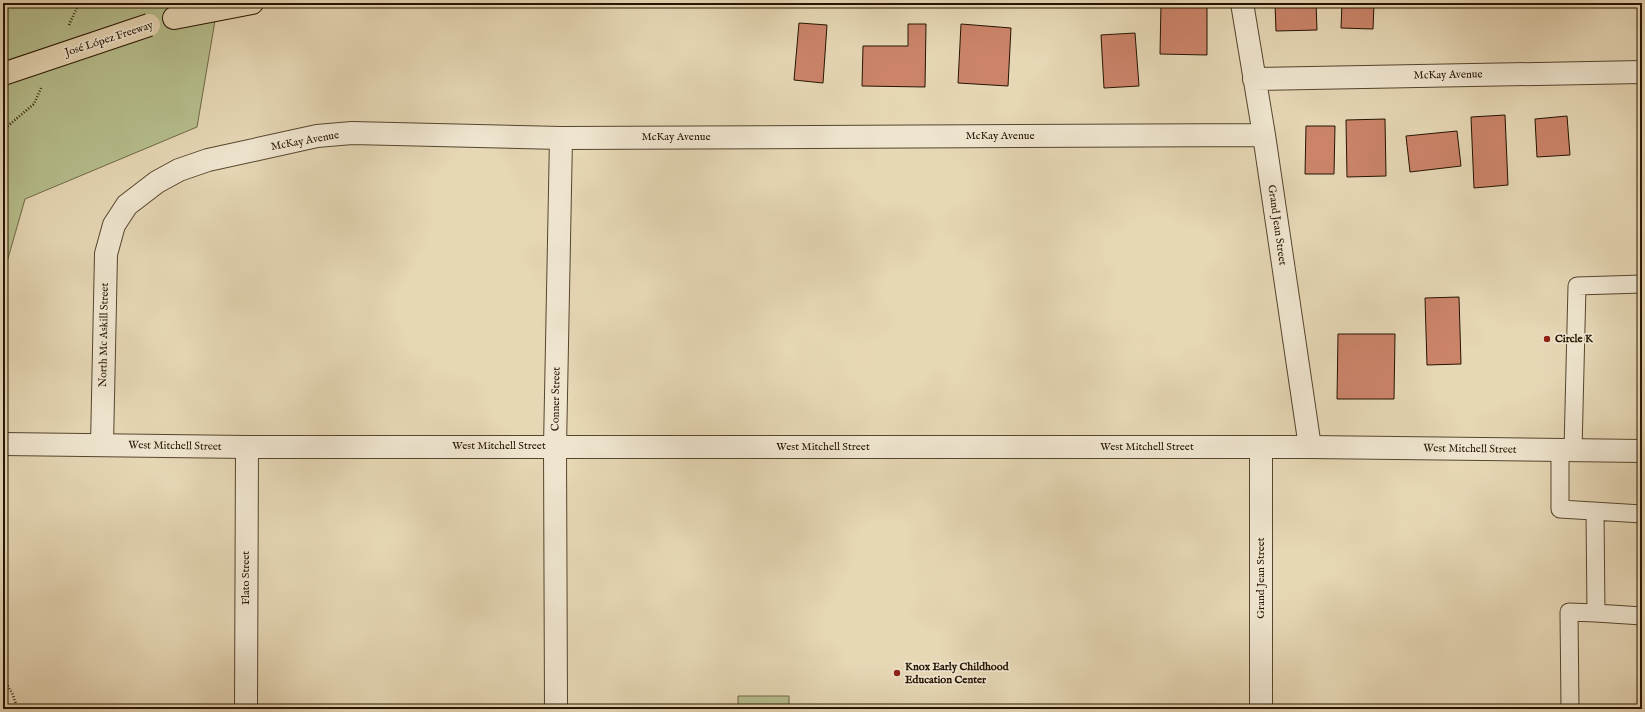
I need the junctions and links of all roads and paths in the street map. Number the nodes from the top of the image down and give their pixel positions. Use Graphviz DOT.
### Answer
graph roads {
  1 [pos="216,3"];
  2 [pos="252,3"];
  3 [pos="1242,3"];
  4 [pos="174,18"];
  5 [pos="1642,72"];
  6 [pos="3,74"];
  7 [pos="1254,79"];
  8 [pos="1264,135"];
  9 [pos="561,138"];
  10 [pos="114,226"];
  11 [pos="1642,284"];
  12 [pos="3,444"];
  13 [pos="102,445"];
  14 [pos="247,447"];
  15 [pos="555,447"];
  16 [pos="1310,447"];
  17 [pos="1261,448"];
  18 [pos="1567,450"];
  19 [pos="1642,450"];
  20 [pos="1595,511"];
  21 [pos="1642,514"];
  22 [pos="1596,613"];
  23 [pos="1642,616"];
  24 [pos="3,678"];
  25 [pos="18,709"];
  26 [pos="246,709"];
  27 [pos="556,709"];
  28 [pos="1261,709"];
  29 [pos="1570,709"];
  1 -- 4 [label="highway, José López Freeway"];
  2 -- 4 [label="highway"];
  3 -- 7 [label="street, Grand Jean Street"];
  4 -- 6 [label="highway, José López Freeway, bridge"];
  5 -- 7 [label="street, McKay Avenue"];
  7 -- 8 [label="street, Grand Jean Street"];
  8 -- 9 [label="street, McKay Avenue"];
  8 -- 16 [label="street, Grand Jean Street"];
  9 -- 10 [label="street, McKay Avenue"];
  9 -- 15 [label="street, Conner Street"];
  10 -- 13 [label="street, North Mc Askill Street"];
  11 -- 18 [label="lane"];
  12 -- 13 [label="street, West Mitchell Street"];
  13 -- 14 [label="street, West Mitchell Street"];
  14 -- 15 [label="street, West Mitchell Street"];
  14 -- 26 [label="street, Flato Street"];
  15 -- 17 [label="street, West Mitchell Street"];
  15 -- 27 [label="street, Conner Street"];
  16 -- 17 [label="street, West Mitchell Street"];
  16 -- 18 [label="street, West Mitchell Street"];
  17 -- 28 [label="street, Grand Jean Street"];
  18 -- 19 [label="street, West Mitchell Street"];
  18 -- 20 [label="lane"];
  20 -- 21 [label="lane"];
  20 -- 22 [label="lane"];
  22 -- 23 [label="lane"];
  22 -- 29 [label="lane"];
  24 -- 25 [label="path"];
}
